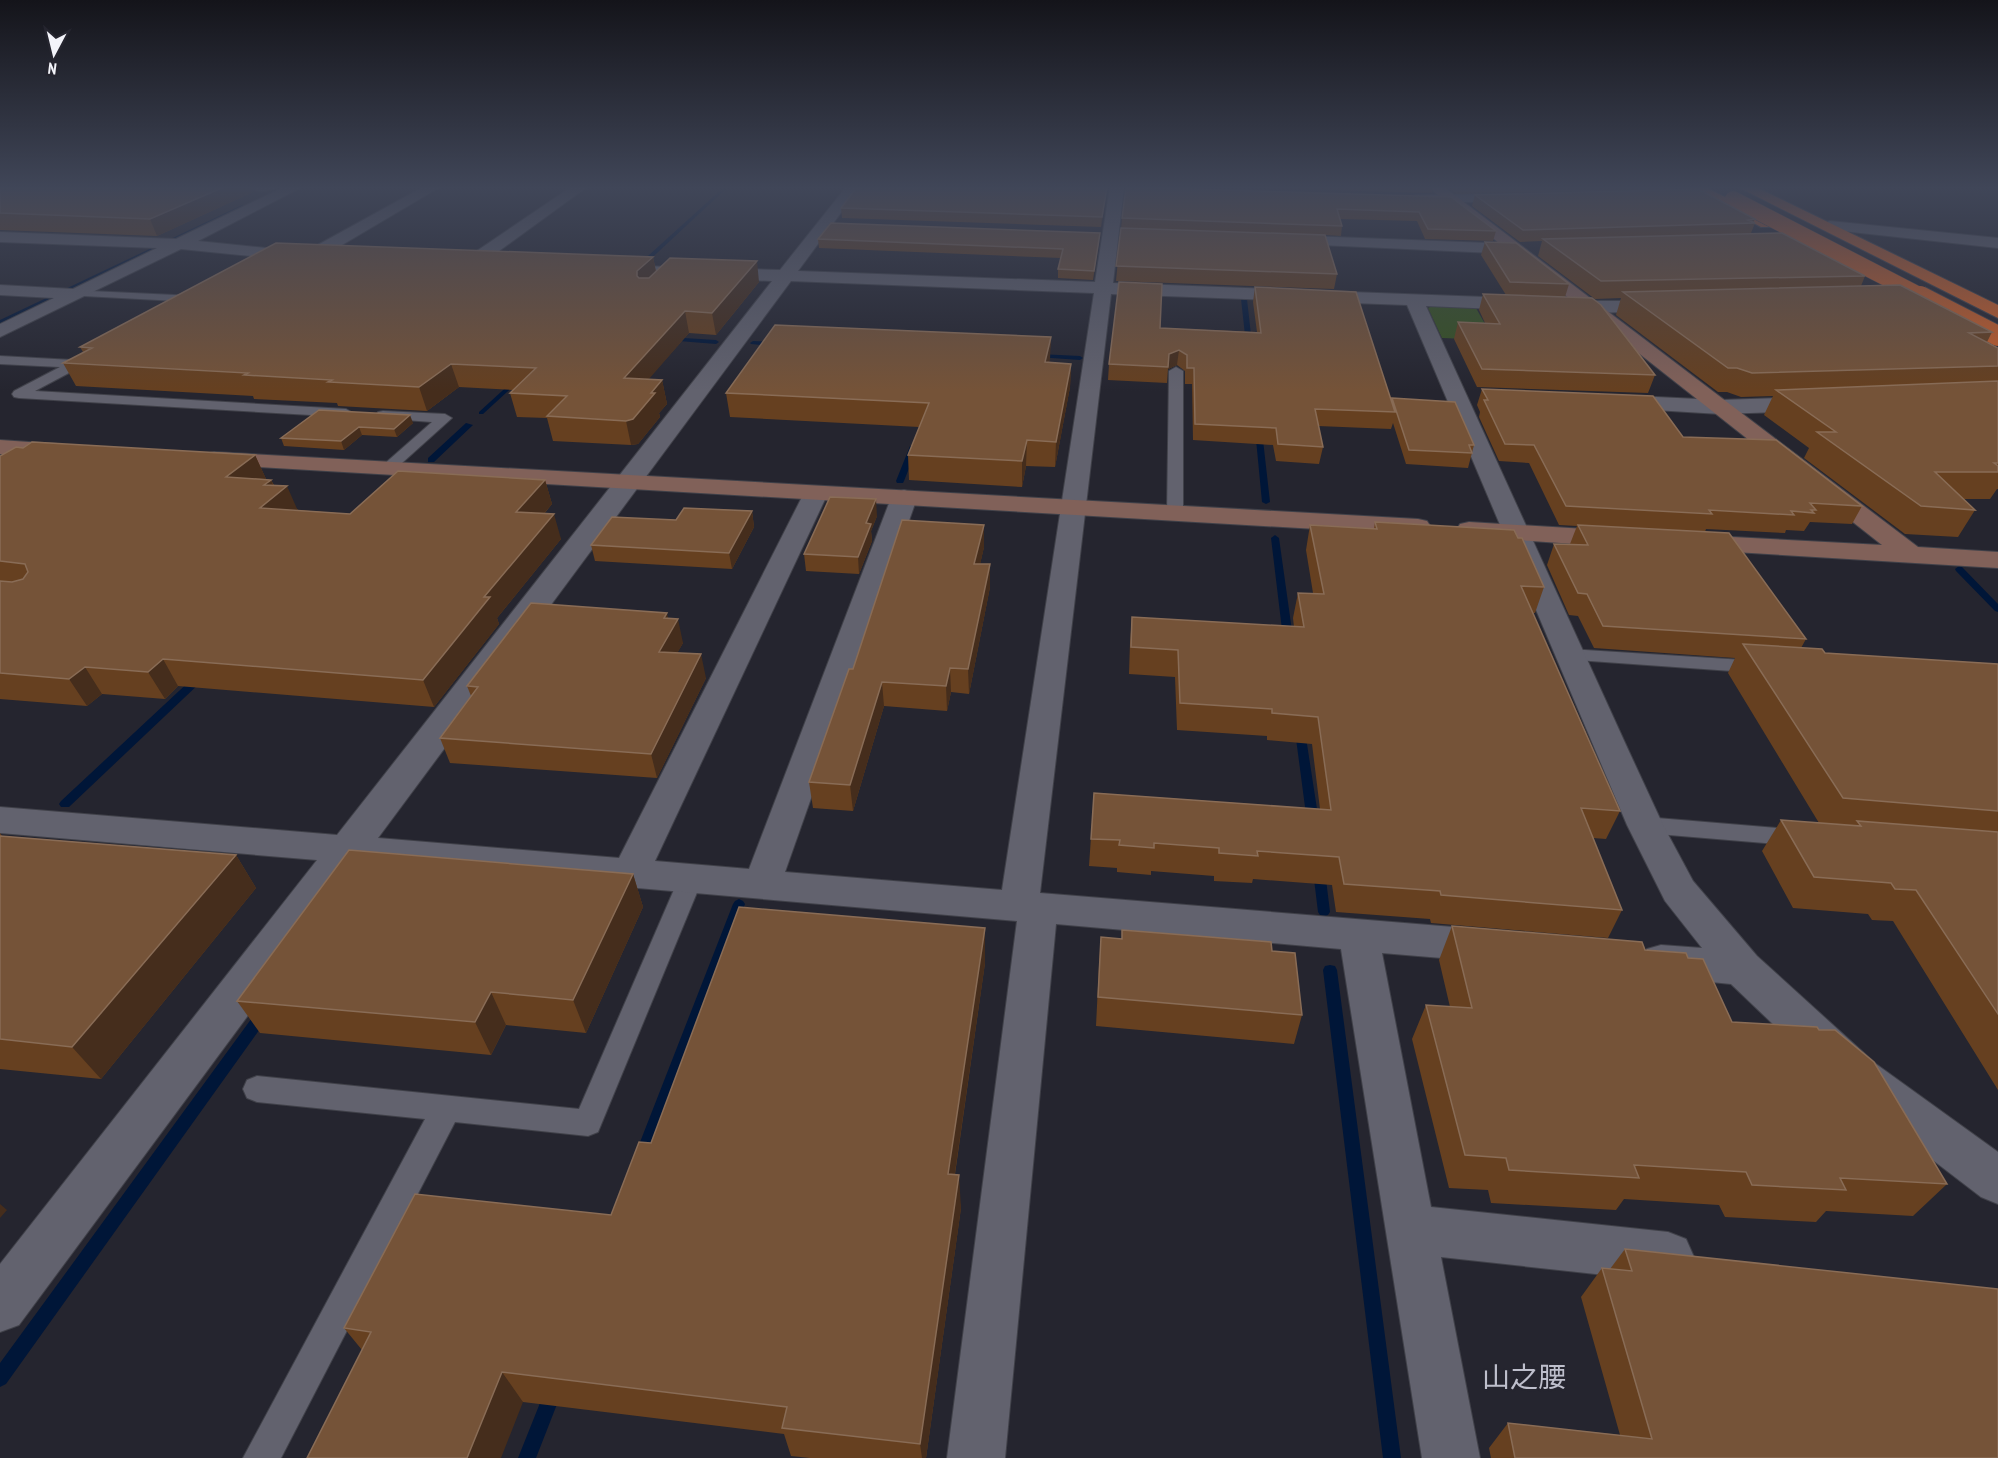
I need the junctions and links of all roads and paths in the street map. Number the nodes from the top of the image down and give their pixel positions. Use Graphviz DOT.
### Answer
graph roads {
  1 [pos="153,255"];
  2 [pos="289,255"];
  3 [pos="312,255"];
  4 [pos="477,255"];
  5 [pos="800,255"];
  6 [pos="1108,255"];
  7 [pos="1524,255"];
  8 [pos="1825,255"];
  9 [pos="1835,255"];
  10 [pos="1885,255"];
  11 [pos="1887,255"];
  12 [pos="309,257"];
  13 [pos="343,258"];
  14 [pos="494,264"];
  15 [pos="589,268"];
  16 [pos="672,271"];
  17 [pos="784,276"];
  18 [pos="656,287"];
  19 [pos="1103,288"];
  20 [pos="0,290"];
  21 [pos="67,293"];
  22 [pos="1886,299"];
  23 [pos="1909,299"];
  24 [pos="1414,300"];
  25 [pos="1681,305"];
  26 [pos="1591,307"];
  27 [pos="1998,311"];
  28 [pos="169,314"];
  29 [pos="0,331"];
  30 [pos="1998,337"];
  31 [pos="1998,345"];
  32 [pos="104,348"];
  33 [pos="0,360"];
  34 [pos="75,364"];
  35 [pos="1176,371"];
  36 [pos="1593,401"];
  37 [pos="1836,403"];
  38 [pos="1720,407"];
  39 [pos="86,452"];
  40 [pos="5,458"];
  41 [pos="191,458"];
  42 [pos="387,469"];
  43 [pos="625,483"];
  44 [pos="816,494"];
  45 [pos="904,498"];
  46 [pos="1072,508"];
  47 [pos="1175,514"];
  48 [pos="1515,533"];
  49 [pos="1911,555"];
  50 [pos="1998,560"];
  51 [pos="1569,655"];
  52 [pos="1780,669"];
  53 [pos="0,820"];
  54 [pos="1645,825"];
  55 [pos="1826,840"];
  56 [pos="347,849"];
  57 [pos="631,873"];
  58 [pos="691,878"];
  59 [pos="762,884"];
  60 [pos="1028,907"];
  61 [pos="1359,935"];
  62 [pos="1522,949"];
  63 [pos="1626,958"];
  64 [pos="1743,968"];
  65 [pos="257,1089"];
  66 [pos="447,1108"];
  67 [pos="1995,1183"];
  68 [pos="1411,1229"];
  69 [pos="1716,1262"];
  70 [pos="0,1306"];
  71 [pos="261,1458"];
  72 [pos="976,1458"];
  73 [pos="1451,1458"];
  1 -- 21 [label="street"];
  2 -- 12 [label="street"];
  3 -- 12 [label="street"];
  4 -- 14 [label="street"];
  5 -- 17 [label="street"];
  6 -- 19 [label="street"];
  7 -- 26 [label="street"];
  8 -- 23 [label="highway"];
  9 -- 30 [label="highway, bridge"];
  10 -- 27 [label="highway"];
  11 -- 27 [label="highway"];
  12 -- 13 [label="street"];
  15 -- 16 [label="street"];
  16 -- 17 [label="street"];
  16 -- 18 [label="lane"];
  17 -- 19 [label="street"];
  17 -- 43 [label="street"];
  19 -- 24 [label="street"];
  19 -- 46 [label="street"];
  20 -- 21 [label="street"];
  21 -- 28 [label="lane"];
  21 -- 29 [label="street"];
  22 -- 23 [label="street"];
  23 -- 31 [label="highway"];
  24 -- 26 [label="street"];
  24 -- 48 [label="street"];
  25 -- 26 [label="street"];
  26 -- 38 [label="street"];
  32 -- 34 [label="lane"];
  33 -- 34 [label="lane"];
  34 -- 42 [label="lane"];
  35 -- 47 [label="lane"];
  36 -- 38 [label="street"];
  37 -- 38 [label="street"];
  38 -- 49 [label="street"];
  39 -- 40 [label="street"];
  41 -- 42 [label="street"];
  42 -- 43 [label="street"];
  43 -- 44 [label="street"];
  43 -- 56 [label="street"];
  44 -- 45 [label="street"];
  44 -- 57 [label="street"];
  45 -- 46 [label="street"];
  45 -- 59 [label="street"];
  46 -- 47 [label="street"];
  46 -- 60 [label="street"];
  47 -- 48 [label="street"];
  48 -- 49 [label="street"];
  48 -- 51 [label="street"];
  49 -- 50 [label="street"];
  51 -- 52 [label="lane"];
  51 -- 54 [label="street"];
  53 -- 56 [label="street"];
  54 -- 55 [label="lane"];
  54 -- 64 [label="street"];
  56 -- 57 [label="street"];
  56 -- 70 [label="street"];
  57 -- 58 [label="street"];
  58 -- 59 [label="street"];
  58 -- 66 [label="lane"];
  59 -- 60 [label="street"];
  60 -- 61 [label="street"];
  60 -- 72 [label="street"];
  61 -- 62 [label="street"];
  61 -- 68 [label="street"];
  63 -- 64 [label="street"];
  64 -- 67 [label="street"];
  65 -- 66 [label="lane"];
  66 -- 71 [label="lane"];
  68 -- 69 [label="street"];
  68 -- 73 [label="street"];
}
